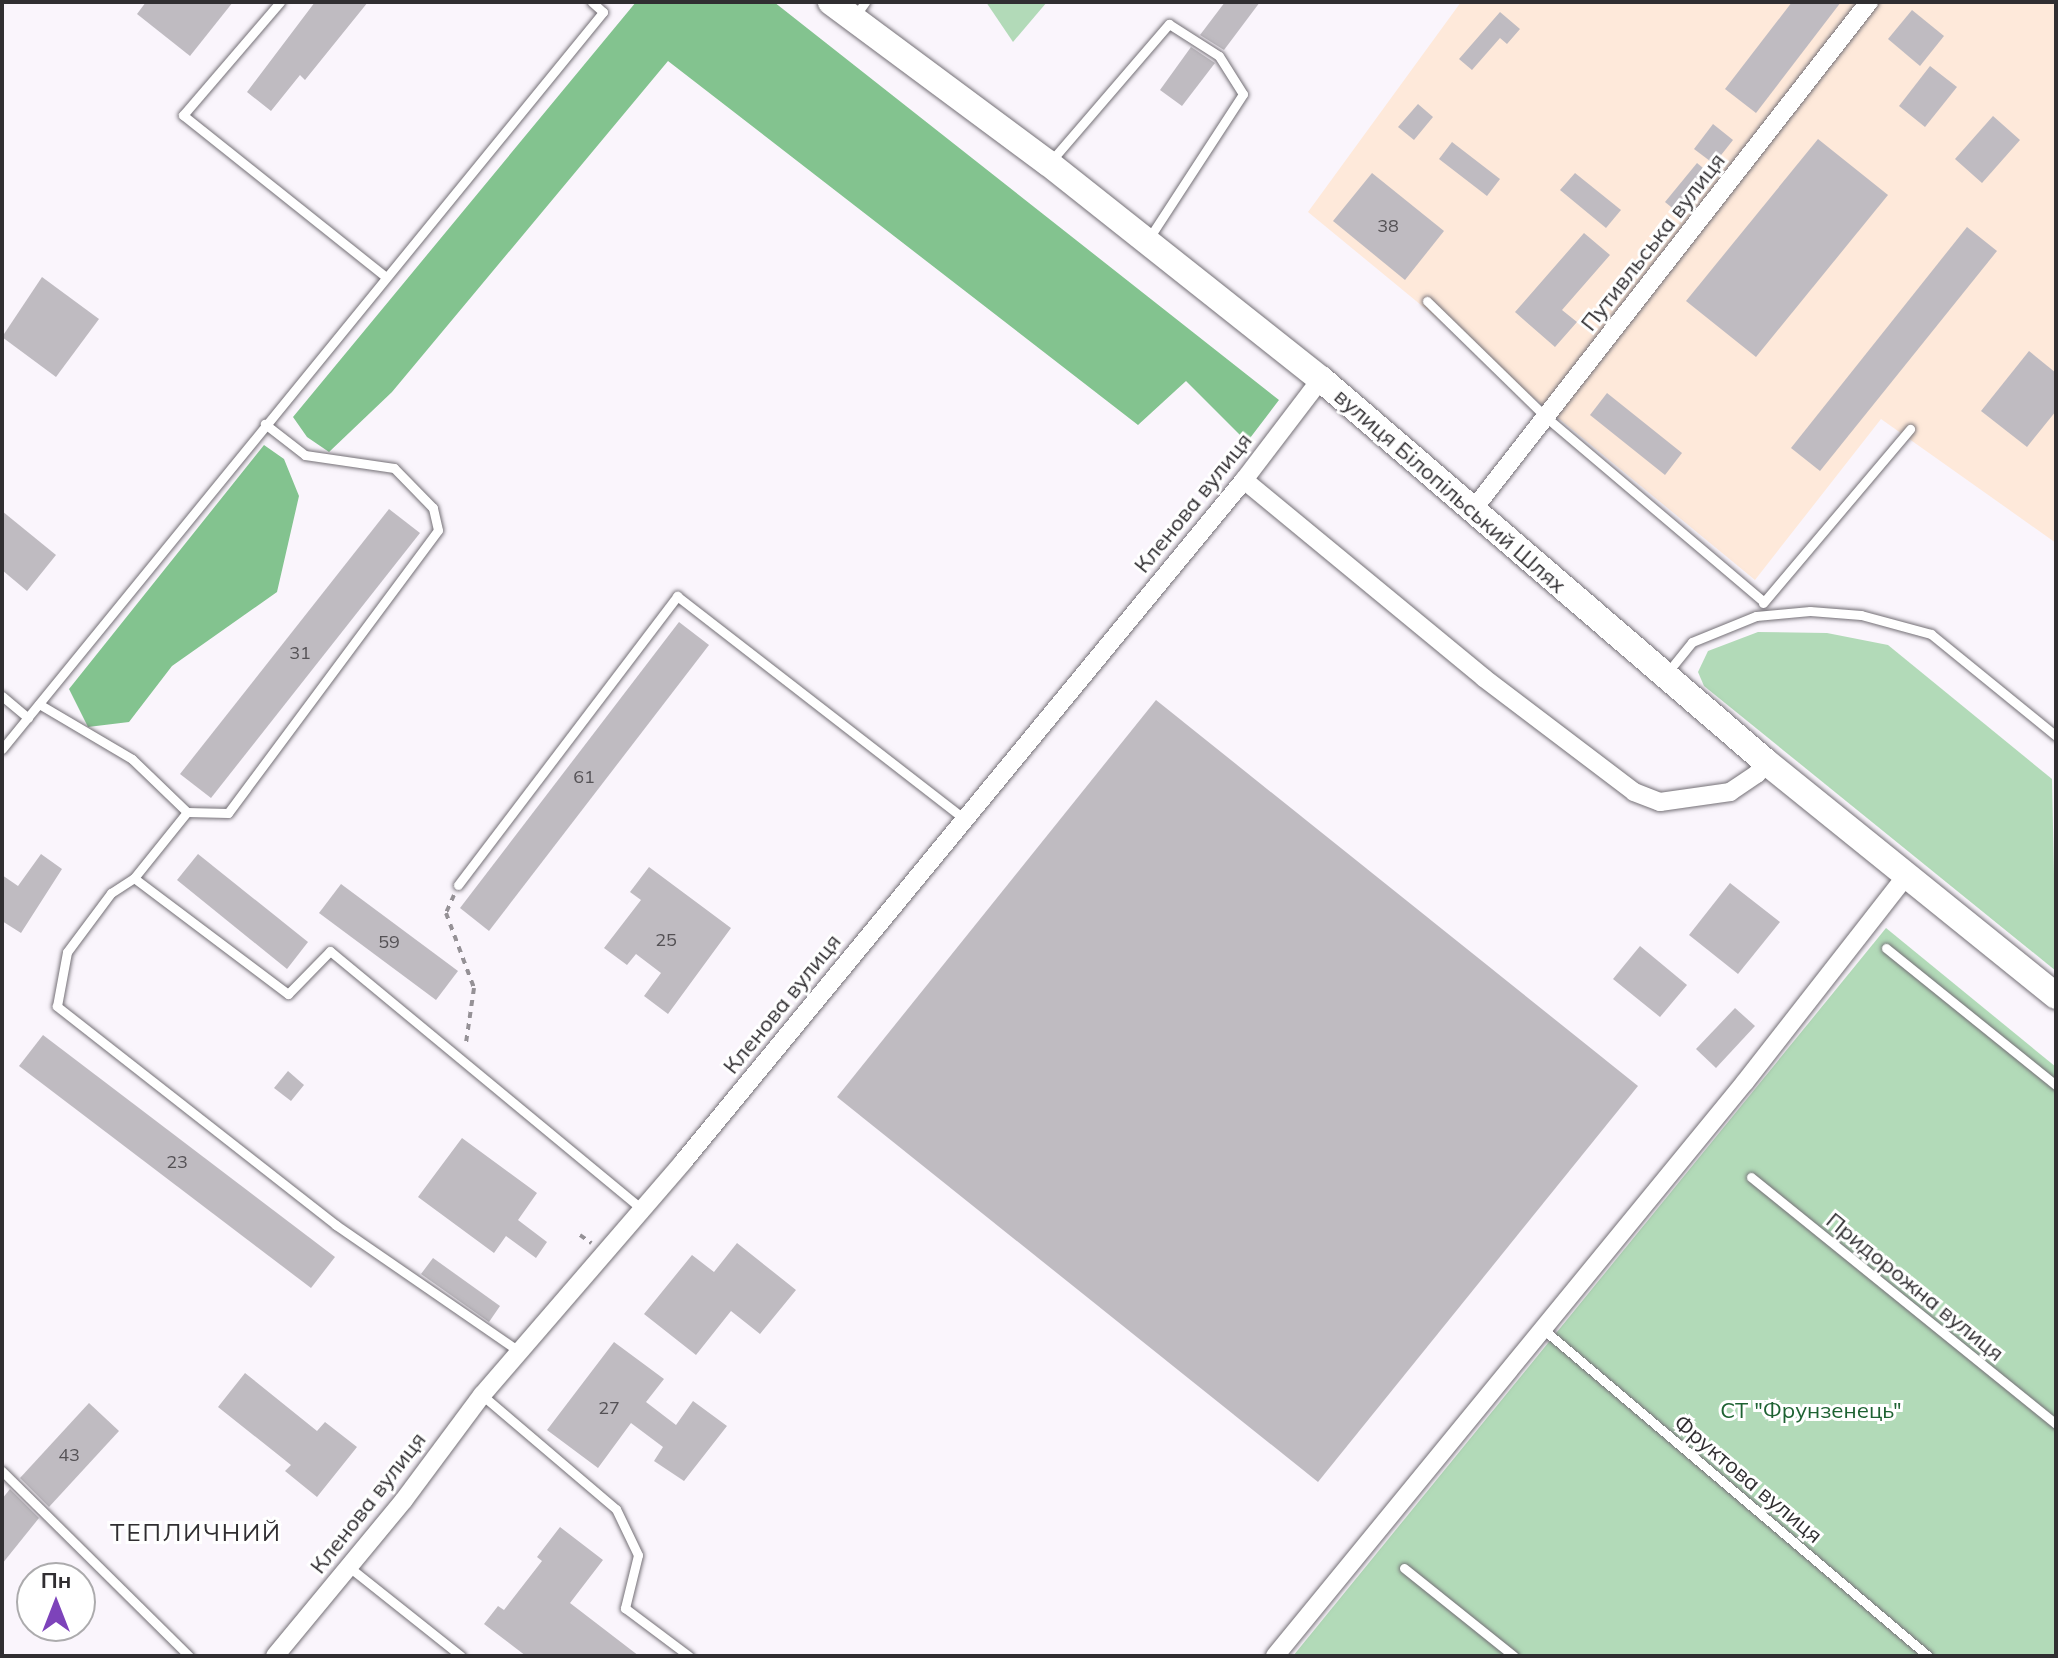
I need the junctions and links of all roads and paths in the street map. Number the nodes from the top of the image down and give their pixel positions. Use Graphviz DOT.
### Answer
graph roads {
  1 [pos="280,2"];
  2 [pos="592,2"];
  3 [pos="831,2"];
  4 [pos="1869,2"];
  5 [pos="859,11"];
  6 [pos="1048,163"];
  7 [pos="1147,241"];
  8 [pos="385,276"];
  9 [pos="1427,301"];
  10 [pos="1321,379"];
  11 [pos="1547,418"];
  12 [pos="265,424"];
  13 [pos="1910,429"];
  14 [pos="1244,480"];
  15 [pos="1472,511"];
  16 [pos="1763,601"];
  17 [pos="1766,615"];
  18 [pos="1665,676"];
  19 [pos="2,696"];
  20 [pos="39,704"];
  21 [pos="28,718"];
  22 [pos="2056,736"];
  23 [pos="2,749"];
  24 [pos="1765,761"];
  25 [pos="187,812"];
  26 [pos="965,819"];
  27 [pos="1907,875"];
  28 [pos="134,878"];
  29 [pos="458,885"];
  30 [pos="1886,948"];
  31 [pos="2056,996"];
  32 [pos="463,1062"];
  33 [pos="2056,1085"];
  34 [pos="1751,1177"];
  35 [pos="643,1210"];
  36 [pos="1543,1329"];
  37 [pos="521,1354"];
  38 [pos="482,1395"];
  39 [pos="2056,1424"];
  40 [pos="2,1471"];
  41 [pos="349,1567"];
  42 [pos="1404,1568"];
  43 [pos="189,1656"];
  44 [pos="275,1656"];
  45 [pos="461,1656"];
  46 [pos="689,1656"];
  47 [pos="1275,1656"];
  48 [pos="1514,1656"];
  49 [pos="1928,1656"];
  1 -- 8 [label="lane"];
  2 -- 8 [label="lane"];
  3 -- 5 [label="main road, вулиця Білопільський Шлях"];
  4 -- 11 [label="street, Путивльська вулиця"];
  5 -- 6 [label="main road, вулиця Білопільський Шлях"];
  6 -- 7 [label="main road, вулиця Білопільський Шлях"];
  6 -- 7 [label="lane"];
  7 -- 10 [label="main road, вулиця Білопільський Шлях"];
  8 -- 12 [label="lane"];
  9 -- 11 [label="lane"];
  10 -- 14 [label="street, Кленова вулиця"];
  10 -- 15 [label="main road, вулиця Білопільський Шлях"];
  11 -- 15 [label="street, Путивльська вулиця"];
  11 -- 16 [label="lane"];
  12 -- 20 [label="lane"];
  12 -- 25 [label="lane"];
  13 -- 16 [label="lane"];
  14 -- 24 [label="street"];
  14 -- 26 [label="street, Кленова вулиця"];
  15 -- 18 [label="main road, вулиця Білопільський Шлях"];
  16 -- 17 [label="lane"];
  17 -- 18 [label="lane"];
  17 -- 22 [label="lane"];
  18 -- 24 [label="main road, вулиця Білопільський Шлях"];
  19 -- 21 [label="lane"];
  20 -- 21 [label="lane"];
  20 -- 25 [label="lane"];
  21 -- 23 [label="lane"];
  24 -- 27 [label="main road, вулиця Білопільський Шлях"];
  25 -- 28 [label="lane"];
  26 -- 29 [label="lane"];
  26 -- 35 [label="street, Кленова вулиця"];
  27 -- 31 [label="main road, вулиця Білопільський Шлях"];
  27 -- 36 [label="street"];
  28 -- 32 [label="lane"];
  28 -- 37 [label="lane"];
  29 -- 32 [label="path"];
  30 -- 33 [label="lane"];
  32 -- 35 [label="lane"];
  34 -- 39 [label="lane, Придорожна вулиця"];
  35 -- 37 [label="street, Кленова вулиця"];
  36 -- 47 [label="street"];
  36 -- 49 [label="lane, Фруктова вулиця"];
  37 -- 38 [label="street, Кленова вулиця"];
  38 -- 41 [label="street, Кленова вулиця"];
  38 -- 46 [label="lane"];
  40 -- 43 [label="lane"];
  41 -- 44 [label="street, Кленова вулиця"];
  41 -- 45 [label="lane"];
  42 -- 48 [label="lane"];
}
